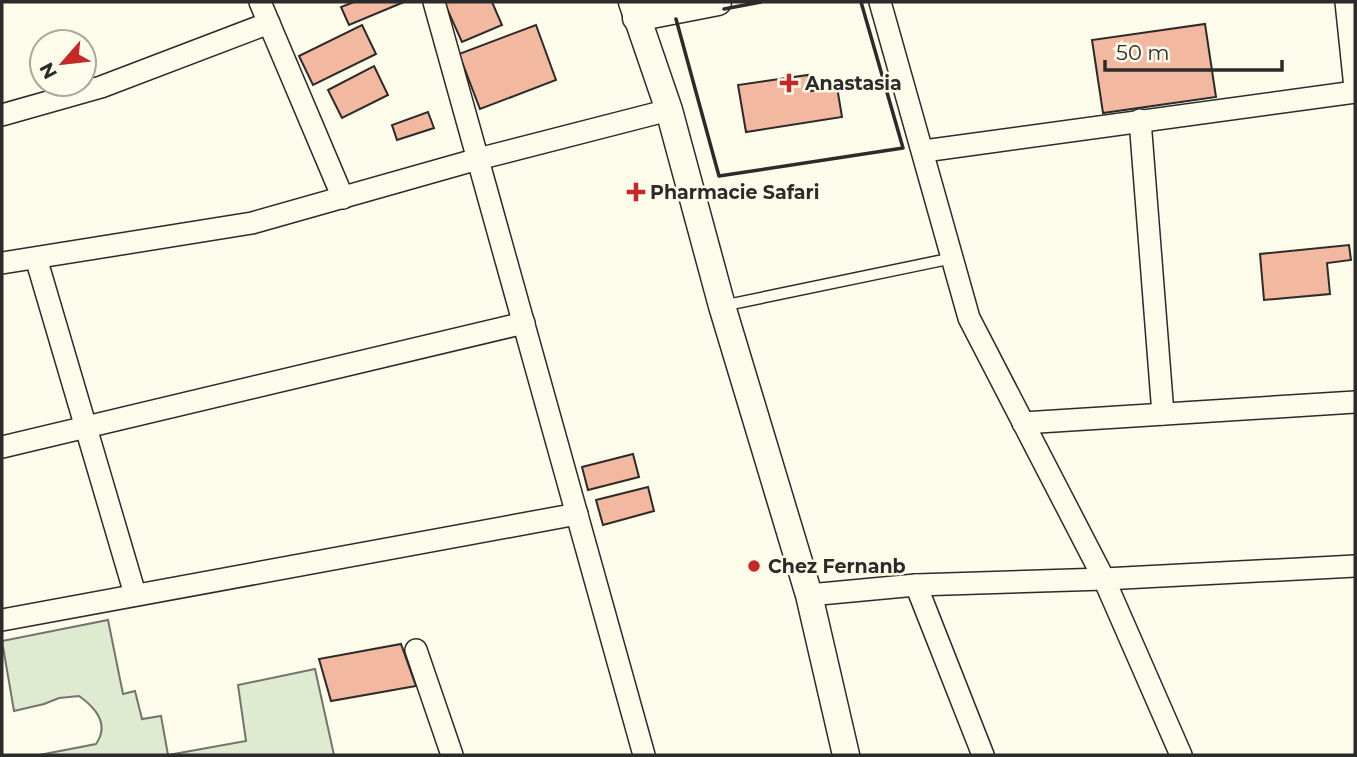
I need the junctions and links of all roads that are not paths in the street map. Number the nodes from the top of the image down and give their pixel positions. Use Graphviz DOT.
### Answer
graph roads {
  1 [pos="260,2"];
  2 [pos="434,2"];
  3 [pos="718,2"];
  4 [pos="880,2"];
  5 [pos="1346,2"];
  6 [pos="634,10"];
  7 [pos="269,23"];
  8 [pos="1355,90"];
  9 [pos="669,110"];
  10 [pos="2,115"];
  11 [pos="1140,120"];
  12 [pos="924,151"];
  13 [pos="478,159"];
  14 [pos="343,198"];
  15 [pos="36,258"];
  16 [pos="953,258"];
  17 [pos="2,263"];
  18 [pos="722,306"];
  19 [pos="524,323"];
  20 [pos="1355,402"];
  21 [pos="1163,414"];
  22 [pos="1023,423"];
  23 [pos="85,426"];
  24 [pos="2,447"];
  25 [pos="577,514"];
  26 [pos="1355,566"];
  27 [pos="1104,579"];
  28 [pos="916,585"];
  29 [pos="135,594"];
  30 [pos="809,595"];
  31 [pos="2,620"];
  32 [pos="416,650"];
  33 [pos="452,755"];
  34 [pos="644,755"];
  35 [pos="846,755"];
  36 [pos="983,755"];
  37 [pos="1181,755"];
  1 -- 7 [label="street"];
  2 -- 13 [label="street"];
  3 -- 6 [label="street"];
  4 -- 12 [label="street"];
  5 -- 8 [label="street"];
  6 -- 9 [label="street"];
  7 -- 10 [label="street"];
  7 -- 14 [label="street"];
  8 -- 11 [label="street"];
  9 -- 13 [label="street"];
  9 -- 18 [label="street"];
  11 -- 12 [label="street"];
  11 -- 21 [label="street"];
  12 -- 16 [label="street"];
  13 -- 14 [label="street"];
  13 -- 19 [label="street"];
  14 -- 15 [label="street"];
  15 -- 17 [label="street"];
  15 -- 23 [label="street"];
  16 -- 18 [label="lane"];
  16 -- 22 [label="street"];
  18 -- 30 [label="street"];
  19 -- 23 [label="street"];
  19 -- 25 [label="street"];
  20 -- 21 [label="street"];
  21 -- 22 [label="street"];
  22 -- 27 [label="street"];
  23 -- 24 [label="street"];
  23 -- 29 [label="street"];
  25 -- 29 [label="street"];
  25 -- 34 [label="street"];
  26 -- 27 [label="street"];
  27 -- 28 [label="street"];
  27 -- 37 [label="street"];
  28 -- 30 [label="street"];
  28 -- 36 [label="street"];
  29 -- 31 [label="street"];
  30 -- 35 [label="street"];
  32 -- 33 [label="street"];
}
